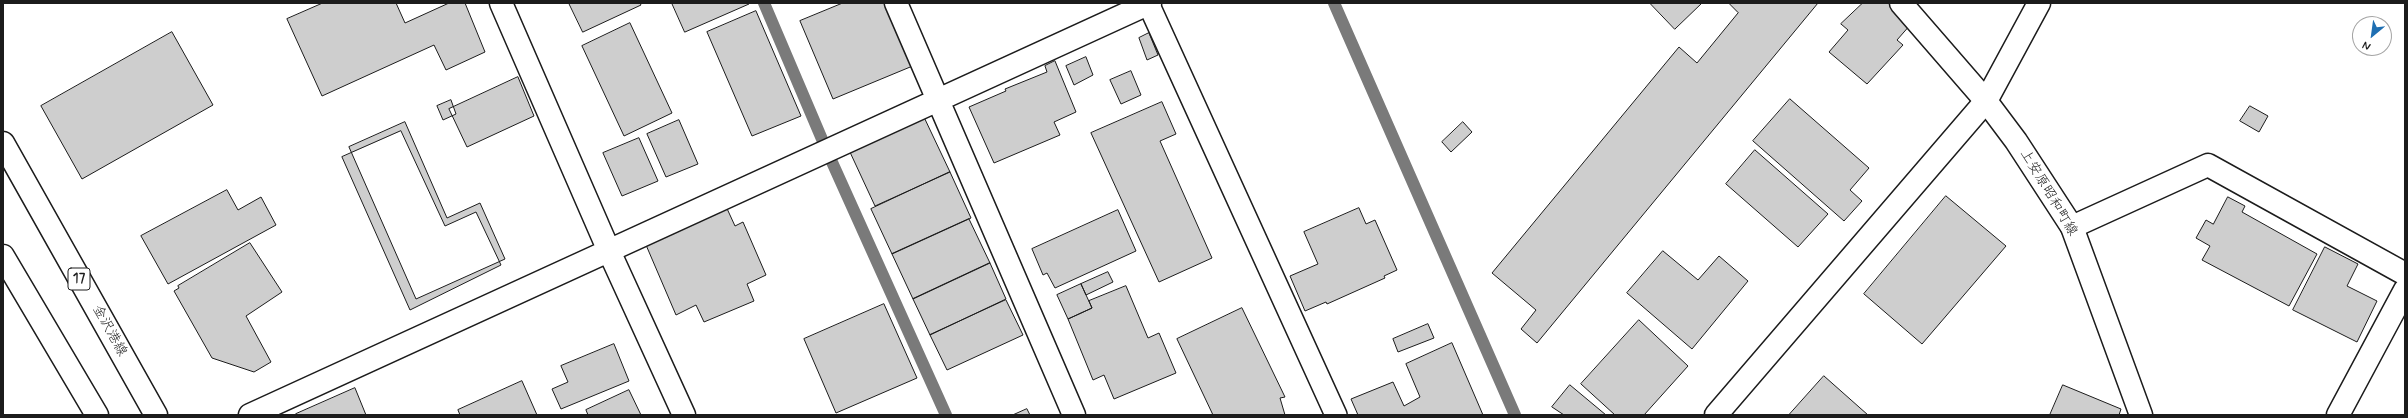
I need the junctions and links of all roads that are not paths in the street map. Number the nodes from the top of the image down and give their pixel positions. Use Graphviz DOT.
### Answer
graph roads {
  1 [pos="501,3"];
  2 [pos="896,3"];
  3 [pos="1149,3"];
  4 [pos="1901,3"];
  5 [pos="2039,3"];
  6 [pos="938,100"];
  7 [pos="1986,101"];
  8 [pos="3,142"];
  9 [pos="2072,227"];
  10 [pos="609,251"];
  11 [pos="3,256"];
  12 [pos="2405,274"];
  13 [pos="2405,290"];
  14 [pos="97,415"];
  15 [pos="156,415"];
  16 [pos="250,415"];
  17 [pos="684,415"];
  18 [pos="1074,415"];
  19 [pos="1336,415"];
  20 [pos="1716,415"];
  21 [pos="2141,415"];
  22 [pos="2338,415"];
  1 -- 10 [label="street"];
  2 -- 6 [label="street"];
  3 -- 6 [label="street"];
  3 -- 19 [label="lane"];
  4 -- 7 [label="street, 上安原昭和町線"];
  5 -- 7 [label="street"];
  6 -- 10 [label="street"];
  6 -- 18 [label="street"];
  7 -- 9 [label="street, 上安原昭和町線"];
  7 -- 20 [label="street"];
  8 -- 15 [label="street, 金沢港線 / 17"];
  9 -- 12 [label="street"];
  9 -- 21 [label="street, 上安原昭和町線"];
  10 -- 16 [label="street"];
  10 -- 17 [label="street"];
  11 -- 14 [label="street"];
  13 -- 22 [label="street"];
}
